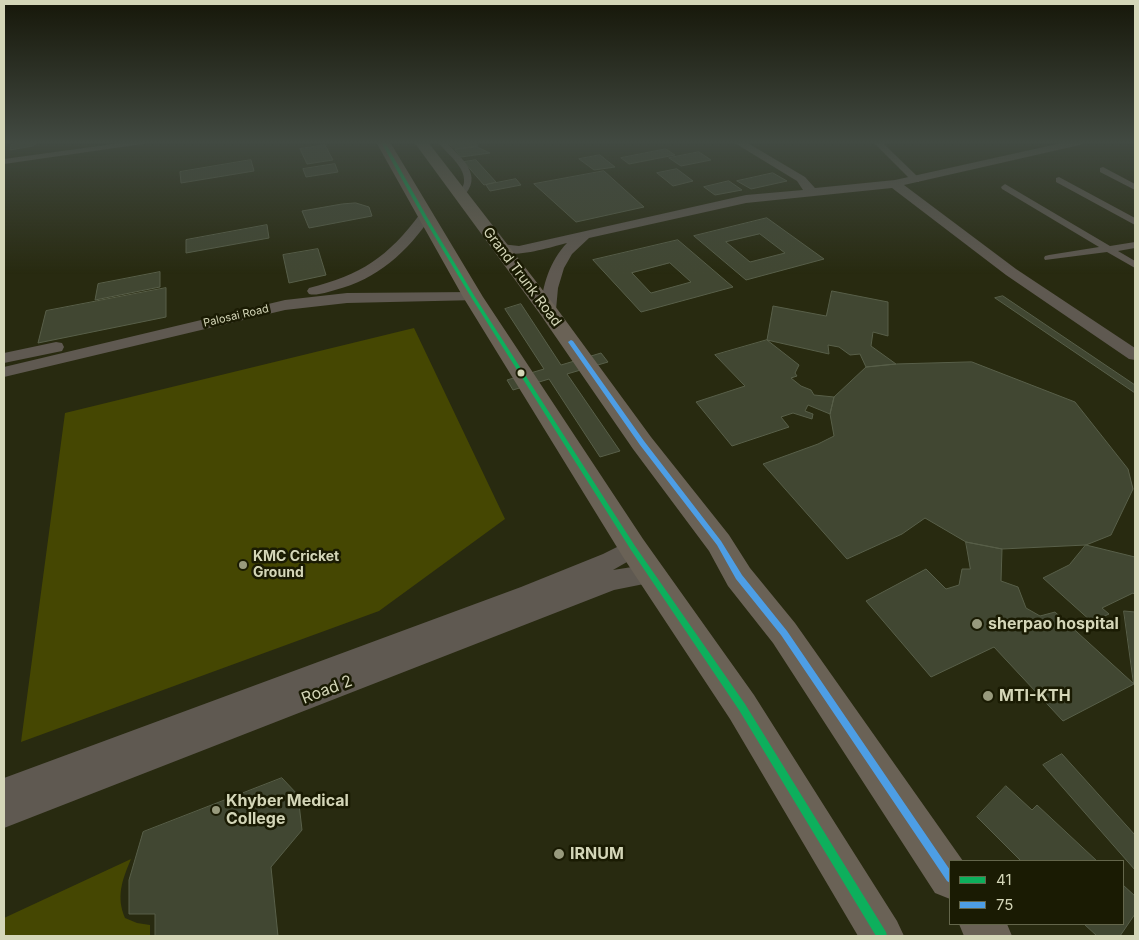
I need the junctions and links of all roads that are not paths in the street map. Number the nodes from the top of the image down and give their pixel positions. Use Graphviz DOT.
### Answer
graph roads {
  1 [pos="407,186"];
  2 [pos="453,186"];
  3 [pos="468,186"];
  4 [pos="806,186"];
  5 [pos="882,186"];
  6 [pos="897,186"];
  7 [pos="1070,186"];
  8 [pos="1005,187"];
  9 [pos="811,192"];
  10 [pos="460,195"];
  11 [pos="425,217"];
  12 [pos="1135,222"];
  13 [pos="588,234"];
  14 [pos="1135,244"];
  15 [pos="501,248"];
  16 [pos="1108,249"];
  17 [pos="1049,258"];
  18 [pos="1135,265"];
  19 [pos="474,297"];
  20 [pos="548,310"];
  21 [pos="234,312"];
  22 [pos="1135,355"];
  23 [pos="4,358"];
  24 [pos="4,372"];
  25 [pos="632,548"];
  26 [pos="651,574"];
  27 [pos="4,792"];
  28 [pos="4,813"];
  29 [pos="949,877"];
  30 [pos="983,925"];
  31 [pos="882,936"];
  32 [pos="990,936"];
  1 -- 11 [label="highway"];
  2 -- 10 [label="highway, Grand Trunk Road"];
  3 -- 10 [label="street"];
  4 -- 9 [label="street"];
  5 -- 9 [label="street"];
  6 -- 22 [label="street"];
  7 -- 12 [label="street"];
  8 -- 16 [label="street"];
  9 -- 13 [label="street"];
  10 -- 15 [label="highway, Grand Trunk Road"];
  11 -- 19 [label="highway"];
  11 -- 21 [label="street"];
  13 -- 15 [label="street"];
  13 -- 20 [label="street"];
  14 -- 16 [label="street"];
  15 -- 20 [label="highway, Grand Trunk Road"];
  16 -- 17 [label="street"];
  16 -- 18 [label="street"];
  19 -- 21 [label="street, Palosai Road"];
  19 -- 25 [label="highway"];
  20 -- 29 [label="highway, Grand Trunk Road"];
  21 -- 23 [label="street"];
  21 -- 24 [label="street, Palosai Road"];
  25 -- 26 [label="highway"];
  25 -- 27 [label="street, Road 2"];
  26 -- 28 [label="street, Road 2"];
  26 -- 31 [label="highway"];
  30 -- 32 [label="highway"];
}
